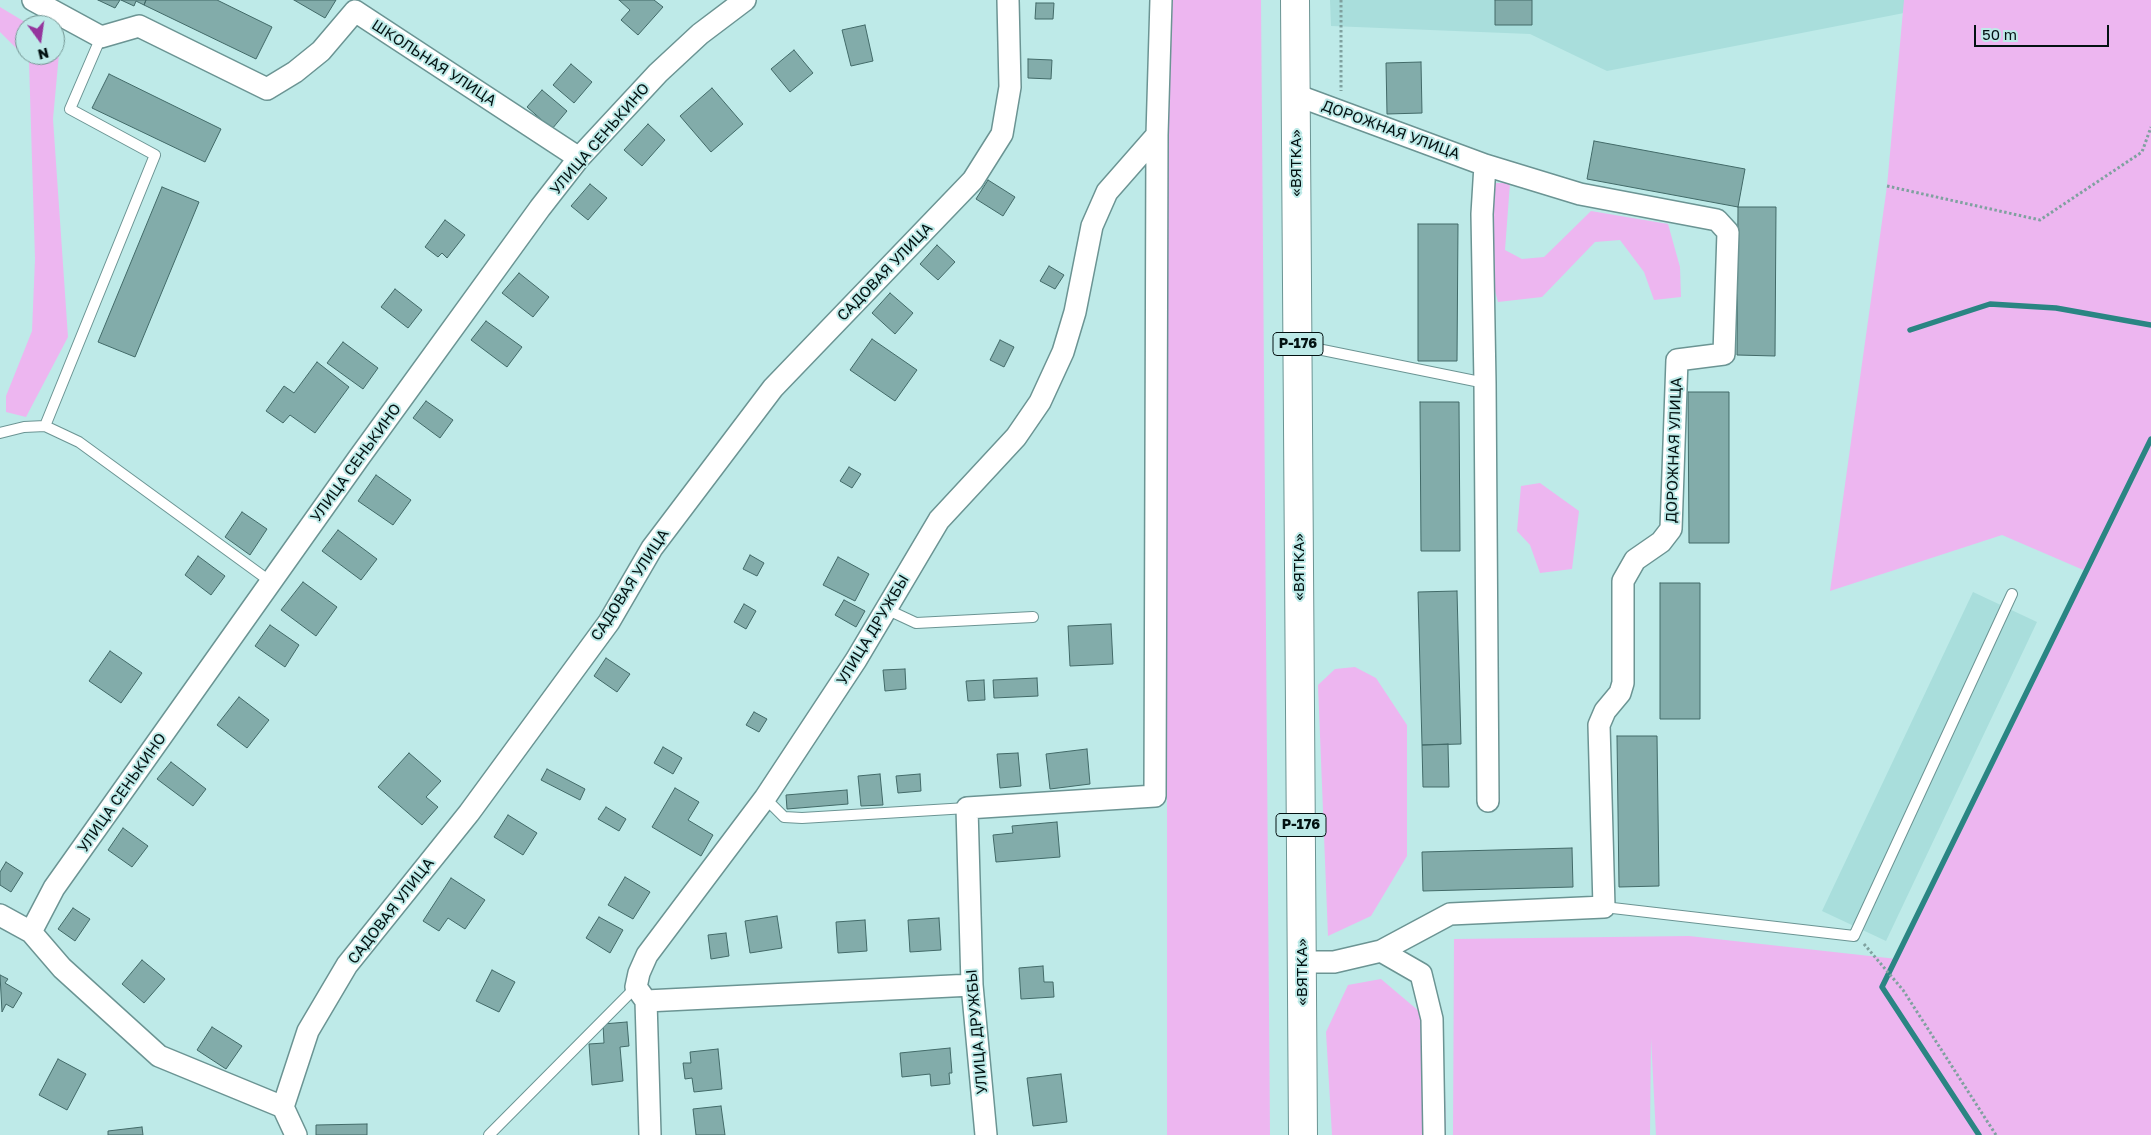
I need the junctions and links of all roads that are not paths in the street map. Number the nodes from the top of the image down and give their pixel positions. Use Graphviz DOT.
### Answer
graph roads {
  1 [pos="33,0"];
  2 [pos="745,0"];
  3 [pos="1008,0"];
  4 [pos="1161,0"];
  5 [pos="1295,0"];
  6 [pos="358,6"];
  7 [pos="100,37"];
  8 [pos="1296,95"];
  9 [pos="1157,136"];
  10 [pos="579,158"];
  11 [pos="1485,165"];
  12 [pos="1298,345"];
  13 [pos="1485,383"];
  14 [pos="45,426"];
  15 [pos="0,432"];
  16 [pos="271,582"];
  17 [pos="2012,594"];
  18 [pos="886,609"];
  19 [pos="1033,617"];
  20 [pos="765,798"];
  21 [pos="1488,801"];
  22 [pos="967,808"];
  23 [pos="1604,908"];
  24 [pos="0,915"];
  25 [pos="31,932"];
  26 [pos="1382,951"];
  27 [pos="1302,962"];
  28 [pos="972,985"];
  29 [pos="641,994"];
  30 [pos="283,1107"];
  31 [pos="296,1135"];
  32 [pos="489,1135"];
  33 [pos="650,1135"];
  34 [pos="986,1135"];
  35 [pos="1303,1135"];
  36 [pos="1434,1135"];
  1 -- 7 [label="street"];
  2 -- 10 [label="street, УЛИЦА СЕНЬКИНО"];
  3 -- 30 [label="street, САДОВАЯ УЛИЦА"];
  4 -- 9 [label="street"];
  5 -- 8 [label="main road, «ВЯТКА» / Р-176"];
  6 -- 7 [label="street, ШКОЛЬНАЯ УЛИЦА"];
  6 -- 10 [label="street, ШКОЛЬНАЯ УЛИЦА"];
  7 -- 14 [label="lane"];
  8 -- 11 [label="street, ДОРОЖНАЯ УЛИЦА"];
  8 -- 12 [label="main road, «ВЯТКА» / Р-176"];
  9 -- 18 [label="street, УЛИЦА ДРУЖБЫ"];
  9 -- 22 [label="street"];
  10 -- 16 [label="street, УЛИЦА СЕНЬКИНО"];
  11 -- 13 [label="street"];
  11 -- 23 [label="street, ДОРОЖНАЯ УЛИЦА"];
  12 -- 13 [label="lane"];
  12 -- 27 [label="main road, «ВЯТКА» / Р-176"];
  13 -- 21 [label="street"];
  14 -- 15 [label="lane"];
  14 -- 16 [label="lane"];
  16 -- 25 [label="street, УЛИЦА СЕНЬКИНО"];
  17 -- 23 [label="lane"];
  18 -- 19 [label="lane"];
  18 -- 20 [label="street, УЛИЦА ДРУЖБЫ"];
  20 -- 22 [label="lane"];
  20 -- 29 [label="street, УЛИЦА ДРУЖБЫ"];
  22 -- 28 [label="street, УЛИЦА ДРУЖБЫ"];
  23 -- 26 [label="street"];
  24 -- 25 [label="street"];
  25 -- 30 [label="street"];
  26 -- 27 [label="street"];
  26 -- 36 [label="street"];
  27 -- 35 [label="main road, «ВЯТКА» / Р-176"];
  28 -- 29 [label="street"];
  28 -- 34 [label="street, УЛИЦА ДРУЖБЫ"];
  29 -- 32 [label="lane"];
  29 -- 33 [label="street, УЛИЦА ДРУЖБЫ"];
  30 -- 31 [label="street"];
}
